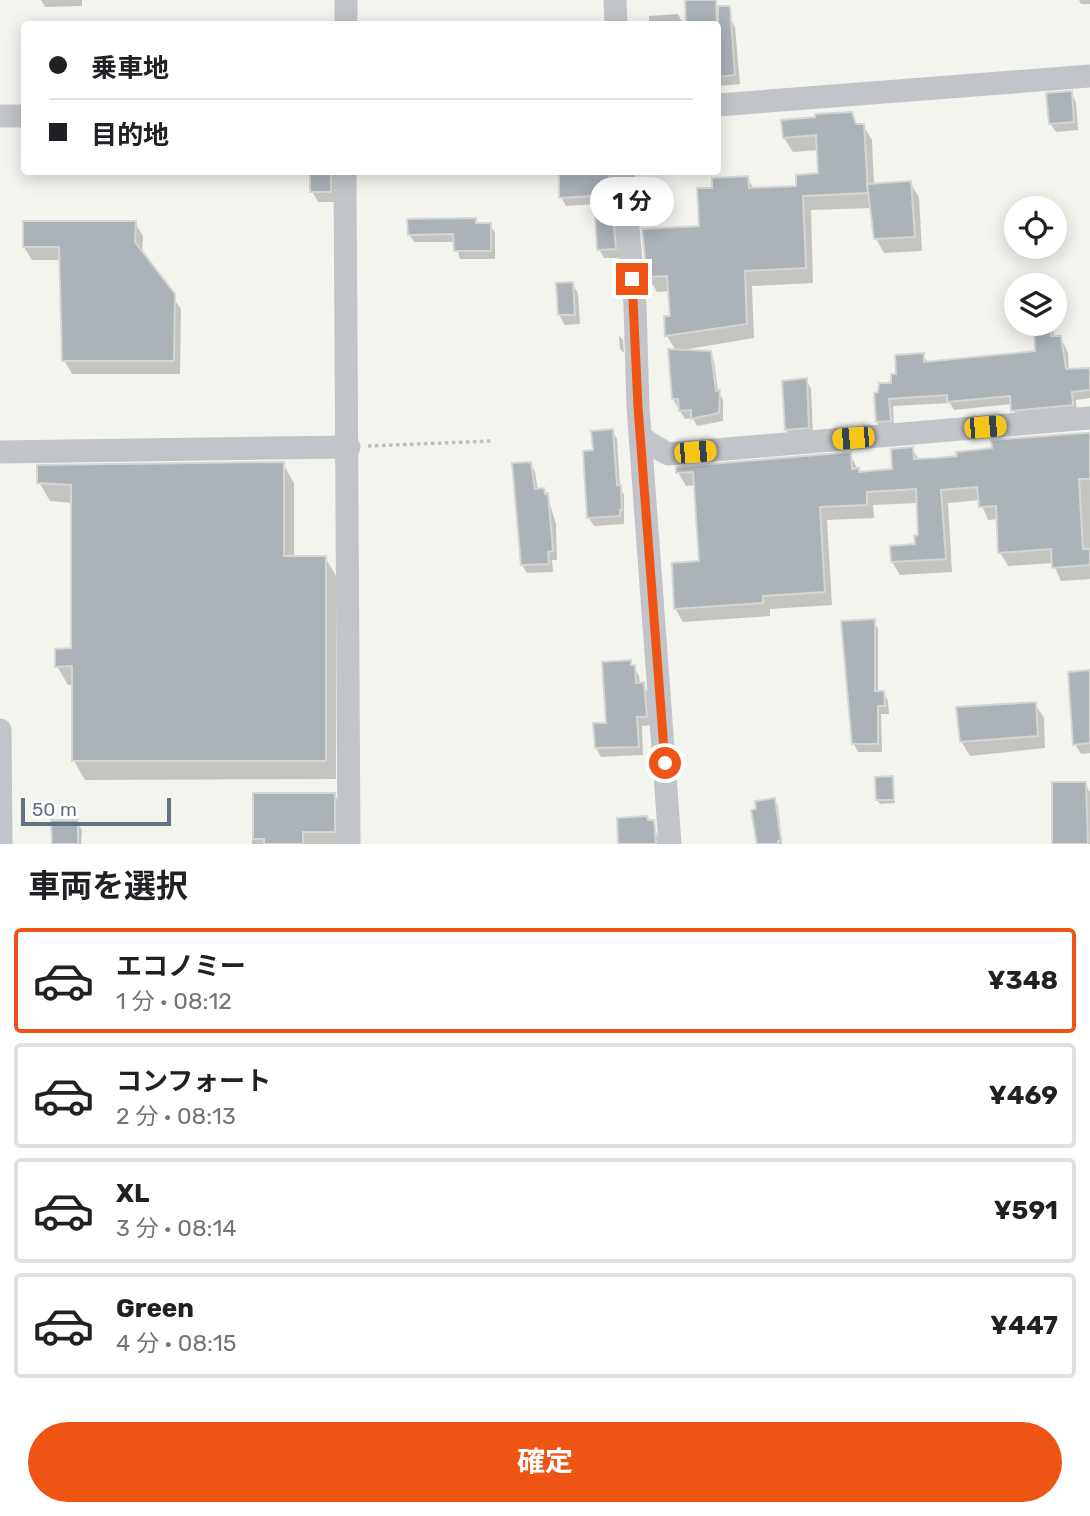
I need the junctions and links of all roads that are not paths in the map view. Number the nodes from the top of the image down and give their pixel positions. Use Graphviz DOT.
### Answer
graph roads {
  1 [pos="346,0"];
  2 [pos="615,0"];
  3 [pos="346,21"];
  4 [pos="616,21"];
  5 [pos="1090,76"];
  6 [pos="721,105"];
  7 [pos="0,116"];
  8 [pos="21,116"];
  9 [pos="345,175"];
  10 [pos="623,175"];
  11 [pos="1090,418"];
  12 [pos="643,439"];
  13 [pos="349,447"];
  14 [pos="0,452"];
  15 [pos="0,730"];
  16 [pos="1,844"];
  17 [pos="349,844"];
  18 [pos="670,844"];
  1 -- 3 [label="street"];
  2 -- 4 [label="street"];
  5 -- 6 [label="street"];
  7 -- 8 [label="street"];
  9 -- 13 [label="street"];
  10 -- 12 [label="street"];
  11 -- 12 [label="street"];
  12 -- 18 [label="street"];
  13 -- 14 [label="street"];
  13 -- 17 [label="street"];
  15 -- 16 [label="street"];
}
